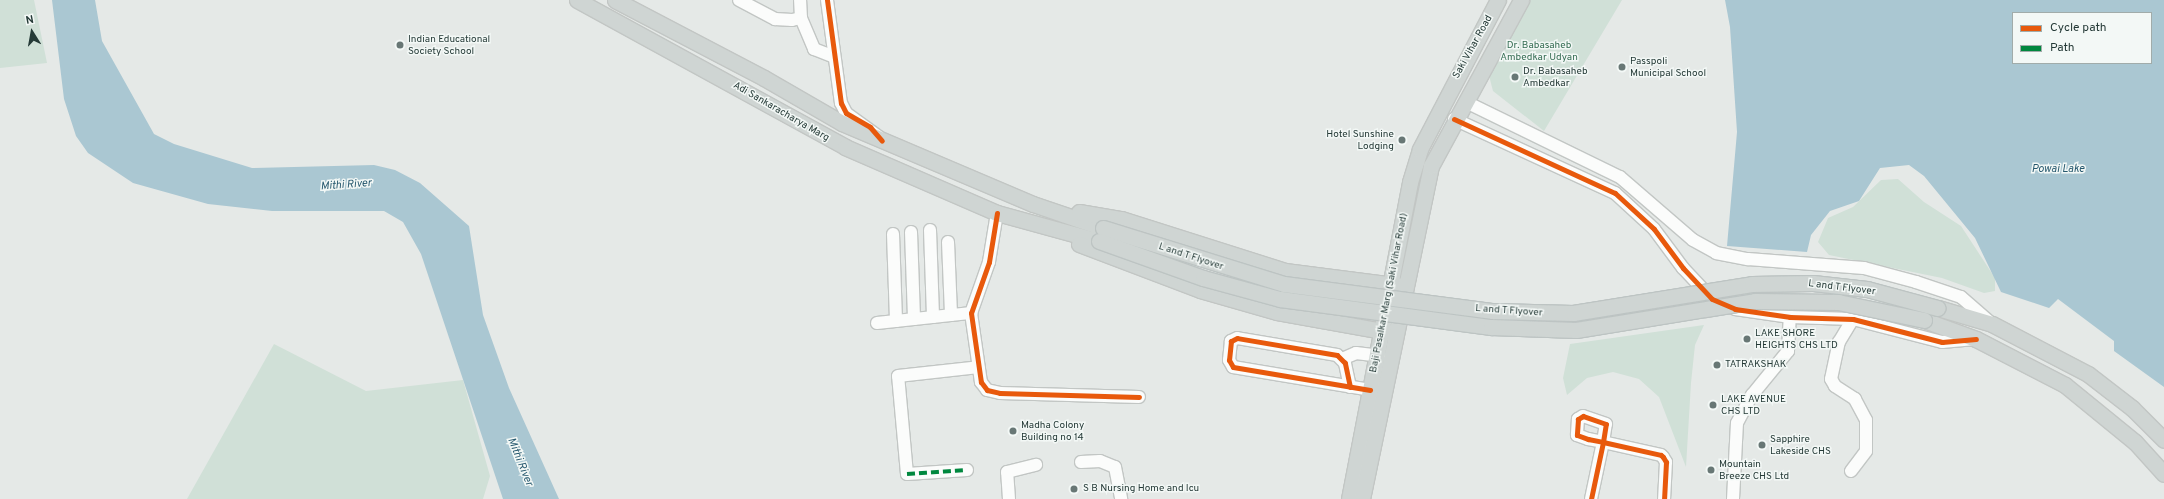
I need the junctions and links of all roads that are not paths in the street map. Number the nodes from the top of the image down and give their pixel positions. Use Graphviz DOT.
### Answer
graph roads {
  1 [pos="577,0"];
  2 [pos="615,0"];
  3 [pos="739,0"];
  4 [pos="800,0"];
  5 [pos="827,0"];
  6 [pos="1498,1"];
  7 [pos="1518,6"];
  8 [pos="801,18"];
  9 [pos="832,56"];
  10 [pos="1447,94"];
  11 [pos="1466,102"];
  12 [pos="1438,113"];
  13 [pos="1454,120"];
  14 [pos="882,141"];
  15 [pos="1033,204"];
  16 [pos="997,213"];
  17 [pos="930,230"];
  18 [pos="1061,230"];
  19 [pos="911,232"];
  20 [pos="893,234"];
  21 [pos="1101,234"];
  22 [pos="948,242"];
  23 [pos="1309,275"];
  24 [pos="1399,285"];
  25 [pos="971,313"];
  26 [pos="951,315"];
  27 [pos="1302,316"];
  28 [pos="933,317"];
  29 [pos="1790,317"];
  30 [pos="914,319"];
  31 [pos="1853,319"];
  32 [pos="896,321"];
  33 [pos="877,323"];
  34 [pos="1992,324"];
  35 [pos="1390,333"];
  36 [pos="1976,339"];
  37 [pos="1378,356"];
  38 [pos="1342,359"];
  39 [pos="979,367"];
  40 [pos="1350,387"];
  41 [pos="1370,390"];
  42 [pos="1139,397"];
  43 [pos="2164,440"];
  44 [pos="1081,462"];
  45 [pos="1036,465"];
  46 [pos="967,470"];
  47 [pos="1851,471"];
  48 [pos="2164,474"];
  49 [pos="1009,499"];
  50 [pos="1121,499"];
  51 [pos="1349,499"];
  52 [pos="1362,499"];
  53 [pos="1591,499"];
  54 [pos="1664,499"];
  55 [pos="1732,499"];
  1 -- 16 [label="main road, Adi Sankaracharya Marg"];
  2 -- 14 [label="main road, Adi Sankaracharya Marg"];
  3 -- 8 [label="street"];
  4 -- 8 [label="street"];
  5 -- 9 [label="street"];
  6 -- 7 [label="main road"];
  6 -- 10 [label="main road, Saki Vihar Road"];
  7 -- 11 [label="main road, Saki Vihar Road"];
  8 -- 9 [label="street"];
  9 -- 14 [label="street"];
  10 -- 11 [label="main road"];
  10 -- 12 [label="main road, Baji Pasalkar Marg (Saki Vihar Road)"];
  11 -- 13 [label="main road, Baji Pasalkar Marg (Saki Vihar Road)"];
  11 -- 34 [label="street"];
  12 -- 13 [label="main road"];
  12 -- 24 [label="main road, Baji Pasalkar Marg (Saki Vihar Road)"];
  13 -- 24 [label="main road, Baji Pasalkar Marg (Saki Vihar Road)"];
  13 -- 29 [label="street"];
  14 -- 15 [label="main road, Adi Sankaracharya Marg"];
  15 -- 21 [label="main road, L and T Flyover"];
  15 -- 23 [label="main road"];
  16 -- 18 [label="main road, Adi Sankaracharya Marg"];
  16 -- 25 [label="street"];
  17 -- 28 [label="street"];
  18 -- 21 [label="main road, L and T Flyover"];
  18 -- 27 [label="main road"];
  19 -- 30 [label="street"];
  20 -- 32 [label="street"];
  21 -- 34 [label="main road, L and T Flyover, bridge"];
  21 -- 36 [label="main road, L and T Flyover, bridge"];
  22 -- 26 [label="street"];
  23 -- 24 [label="main road"];
  23 -- 27 [label="main road"];
  24 -- 35 [label="main road, Baji Pasalkar Marg (Saki Vihar Road)"];
  25 -- 26 [label="street"];
  25 -- 39 [label="street"];
  26 -- 28 [label="street"];
  27 -- 35 [label="main road"];
  28 -- 30 [label="street"];
  29 -- 31 [label="street"];
  29 -- 55 [label="street"];
  30 -- 32 [label="street"];
  31 -- 36 [label="street"];
  31 -- 47 [label="street"];
  32 -- 33 [label="street"];
  34 -- 43 [label="main road"];
  35 -- 37 [label="main road, Baji Pasalkar Marg (Saki Vihar Road)"];
  35 -- 52 [label="main road, Baji Pasalkar Marg (Saki Vihar Road)"];
  36 -- 48 [label="main road"];
  37 -- 38 [label="street"];
  37 -- 41 [label="main road, Baji Pasalkar Marg (Saki Vihar Road)"];
  38 -- 40 [label="street"];
  38 -- 40 [label="street"];
  39 -- 42 [label="street"];
  39 -- 46 [label="street"];
  40 -- 41 [label="street"];
  41 -- 51 [label="main road, Baji Pasalkar Marg (Saki Vihar Road)"];
  44 -- 50 [label="street"];
  45 -- 49 [label="street"];
  53 -- 54 [label="street"];
}
